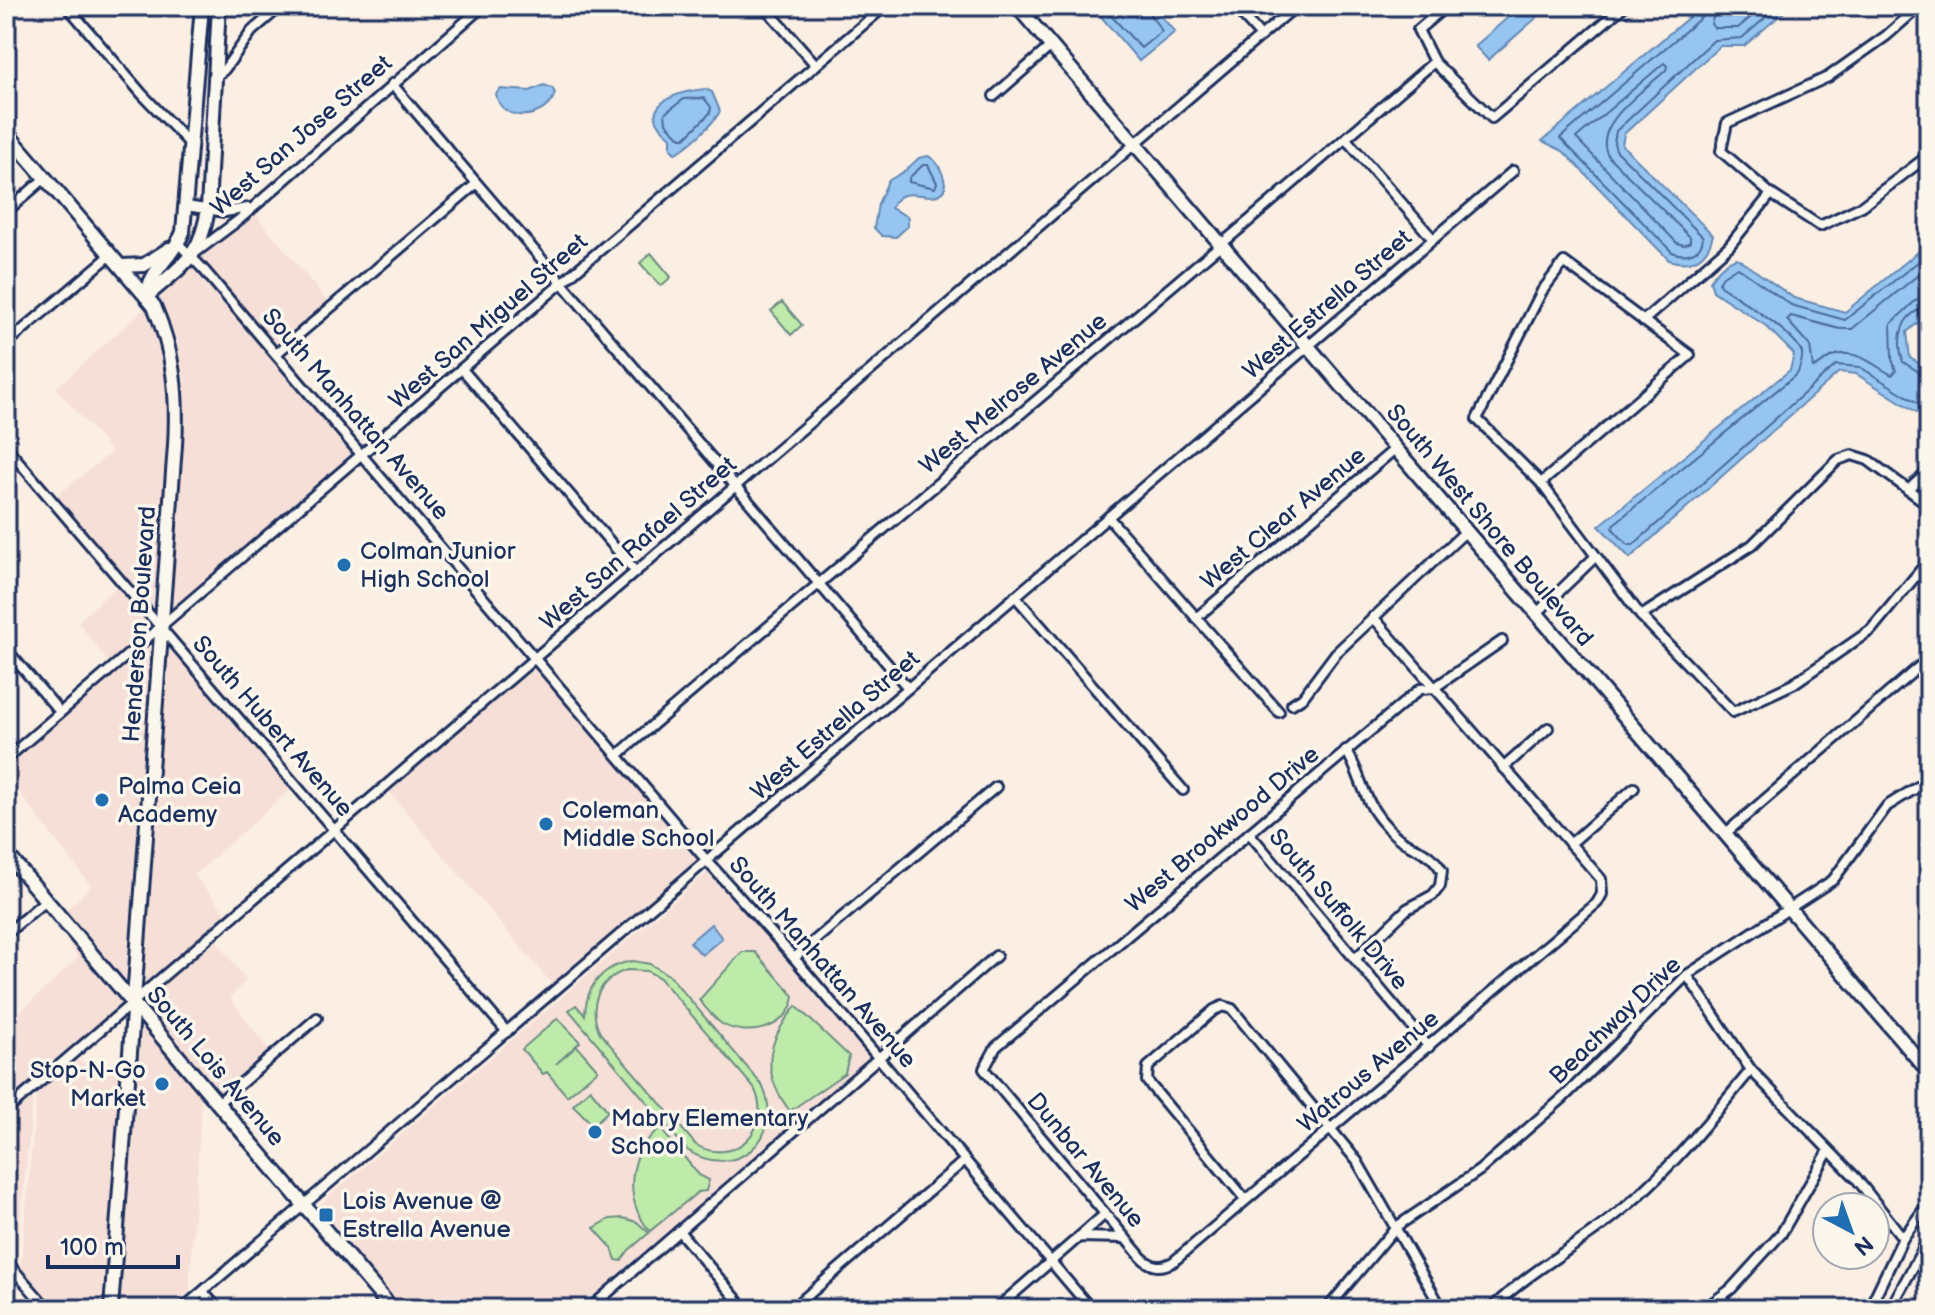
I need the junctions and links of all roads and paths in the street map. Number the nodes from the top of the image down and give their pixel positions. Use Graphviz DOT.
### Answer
graph roads {
  1 [pos="67,6"];
  2 [pos="202,6"];
  3 [pos="219,6"];
  4 [pos="281,6"];
  5 [pos="483,6"];
  6 [pos="764,6"];
  7 [pos="885,6"];
  8 [pos="1017,6"];
  9 [pos="1234,6"];
  10 [pos="1296,6"];
  11 [pos="1446,6"];
  12 [pos="1624,6"];
  13 [pos="1920,6"];
  14 [pos="1261,36"];
  15 [pos="1051,46"];
  16 [pos="1434,62"];
  17 [pos="816,65"];
  18 [pos="196,74"];
  19 [pos="216,76"];
  20 [pos="392,84"];
  21 [pos="994,96"];
  22 [pos="6,132"];
  23 [pos="1346,139"];
  24 [pos="1136,143"];
  25 [pos="190,144"];
  26 [pos="1929,155"];
  27 [pos="1513,171"];
  28 [pos="45,178"];
  29 [pos="476,184"];
  30 [pos="1771,194"];
  31 [pos="186,206"];
  32 [pos="208,208"];
  33 [pos="249,208"];
  34 [pos="6,212"];
  35 [pos="1433,239"];
  36 [pos="178,243"];
  37 [pos="1222,245"];
  38 [pos="112,254"];
  39 [pos="194,255"];
  40 [pos="122,266"];
  41 [pos="562,283"];
  42 [pos="147,296"];
  43 [pos="1643,321"];
  44 [pos="6,344"];
  45 [pos="1309,346"];
  46 [pos="276,354"];
  47 [pos="462,369"];
  48 [pos="7,448"];
  49 [pos="1396,448"];
  50 [pos="362,455"];
  51 [pos="1929,471"];
  52 [pos="1541,483"];
  53 [pos="735,485"];
  54 [pos="1908,490"];
  55 [pos="1929,505"];
  56 [pos="1108,517"];
  57 [pos="1465,532"];
  58 [pos="1595,557"];
  59 [pos="1929,560"];
  60 [pos="635,571"];
  61 [pos="818,582"];
  62 [pos="1015,596"];
  63 [pos="1536,614"];
  64 [pos="1641,616"];
  65 [pos="1373,617"];
  66 [pos="1196,618"];
  67 [pos="161,626"];
  68 [pos="1502,641"];
  69 [pos="6,649"];
  70 [pos="535,657"];
  71 [pos="1929,658"];
  72 [pos="908,688"];
  73 [pos="1434,688"];
  74 [pos="1292,704"];
  75 [pos="60,712"];
  76 [pos="1279,712"];
  77 [pos="1548,728"];
  78 [pos="1346,750"];
  79 [pos="618,755"];
  80 [pos="6,759"];
  81 [pos="1503,768"];
  82 [pos="1929,782"];
  83 [pos="996,787"];
  84 [pos="1634,788"];
  85 [pos="1183,790"];
  86 [pos="335,828"];
  87 [pos="1249,833"];
  88 [pos="1726,833"];
  89 [pos="1570,844"];
  90 [pos="6,853"];
  91 [pos="708,862"];
  92 [pos="46,900"];
  93 [pos="1789,907"];
  94 [pos="6,934"];
  95 [pos="996,956"];
  96 [pos="794,958"];
  97 [pos="1355,959"];
  98 [pos="1687,975"];
  99 [pos="132,1001"];
  100 [pos="317,1018"];
  101 [pos="507,1032"];
  102 [pos="1429,1047"];
  103 [pos="879,1059"];
  104 [pos="984,1069"];
  105 [pos="1751,1070"];
  106 [pos="1929,1072"];
  107 [pos="218,1103"];
  108 [pos="6,1111"];
  109 [pos="1332,1128"];
  110 [pos="1828,1152"];
  111 [pos="964,1161"];
  112 [pos="1245,1199"];
  113 [pos="1929,1202"];
  114 [pos="305,1204"];
  115 [pos="1105,1214"];
  116 [pos="1396,1227"];
  117 [pos="679,1231"];
  118 [pos="1079,1237"];
  119 [pos="1125,1238"];
  120 [pos="1903,1238"];
  121 [pos="1929,1238"];
  122 [pos="6,1261"];
  123 [pos="1051,1261"];
  124 [pos="1162,1267"];
  125 [pos="16,1273"];
  126 [pos="6,1281"];
  127 [pos="203,1292"];
  128 [pos="48,1309"];
  129 [pos="111,1309"];
  130 [pos="182,1309"];
  131 [pos="218,1309"];
  132 [pos="392,1309"];
  133 [pos="589,1309"];
  134 [pos="745,1309"];
  135 [pos="792,1309"];
  136 [pos="996,1309"];
  137 [pos="1091,1309"];
  138 [pos="1327,1309"];
  139 [pos="1442,1309"];
  140 [pos="1491,1309"];
  141 [pos="1704,1309"];
  142 [pos="1869,1309"];
  143 [pos="1890,1309"];
  1 -- 25 [label="street"];
  2 -- 18 [label="street"];
  3 -- 19 [label="street"];
  4 -- 19 [label="street"];
  5 -- 20 [label="street, West San Jose Street"];
  6 -- 17 [label="street"];
  7 -- 17 [label="street, West San Miguel Street"];
  8 -- 15 [label="street, South West Shore Boulevard"];
  9 -- 14 [label="street"];
  10 -- 14 [label="street, West San Rafael Street"];
  11 -- 16 [label="street"];
  12 -- 16 [label="street"];
  13 -- 30 [label="street"];
  14 -- 24 [label="street, West San Rafael Street"];
  15 -- 21 [label="street"];
  15 -- 24 [label="street, South West Shore Boulevard"];
  16 -- 23 [label="street, West Melrose Avenue"];
  17 -- 41 [label="street, West San Miguel Street"];
  18 -- 19 [label="street"];
  18 -- 25 [label="street"];
  19 -- 32 [label="street"];
  20 -- 29 [label="street"];
  20 -- 33 [label="street, West San Jose Street"];
  22 -- 28 [label="street"];
  23 -- 35 [label="street"];
  23 -- 37 [label="street, West Melrose Avenue"];
  24 -- 37 [label="street, South West Shore Boulevard"];
  24 -- 53 [label="street, West San Rafael Street"];
  25 -- 31 [label="street"];
  26 -- 30 [label="street"];
  27 -- 35 [label="street, West Estrella Street"];
  28 -- 34 [label="street"];
  28 -- 38 [label="street"];
  29 -- 41 [label="street"];
  29 -- 46 [label="street"];
  30 -- 43 [label="street"];
  31 -- 32 [label="street"];
  31 -- 36 [label="street"];
  32 -- 33 [label="street"];
  32 -- 39 [label="street"];
  33 -- 39 [label="street, West San Jose Street"];
  35 -- 45 [label="street, West Estrella Street"];
  36 -- 39 [label="street, South Manhattan Avenue"];
  36 -- 40 [label="street"];
  36 -- 42 [label="street"];
  37 -- 45 [label="street, South West Shore Boulevard"];
  37 -- 61 [label="street, West Melrose Avenue"];
  38 -- 40 [label="street"];
  38 -- 44 [label="street"];
  39 -- 42 [label="street, West San Jose Street"];
  39 -- 46 [label="street, South Manhattan Avenue"];
  40 -- 42 [label="street"];
  41 -- 47 [label="street, West San Miguel Street"];
  41 -- 53 [label="street"];
  42 -- 67 [label="street, Henderson Boulevard"];
  43 -- 52 [label="street"];
  43 -- 52 [label="street"];
  45 -- 49 [label="street, South West Shore Boulevard"];
  45 -- 56 [label="street, West Estrella Street"];
  46 -- 50 [label="street, South Manhattan Avenue"];
  47 -- 50 [label="street, West San Miguel Street"];
  47 -- 60 [label="street"];
  48 -- 67 [label="street, South Hubert Avenue"];
  49 -- 57 [label="street, South West Shore Boulevard"];
  49 -- 66 [label="street, West Clear Avenue"];
  50 -- 67 [label="street, West San Miguel Street"];
  50 -- 70 [label="street, South Manhattan Avenue"];
  51 -- 54 [label="street"];
  52 -- 58 [label="street"];
  53 -- 60 [label="street, West San Rafael Street"];
  53 -- 61 [label="street"];
  54 -- 55 [label="street"];
  54 -- 64 [label="street"];
  56 -- 62 [label="street, West Estrella Street"];
  56 -- 66 [label="street"];
  57 -- 63 [label="street, South West Shore Boulevard"];
  57 -- 65 [label="street"];
  58 -- 63 [label="street"];
  58 -- 64 [label="street"];
  59 -- 64 [label="street"];
  60 -- 70 [label="street, West San Rafael Street"];
  61 -- 72 [label="street"];
  61 -- 79 [label="street, West Melrose Avenue"];
  62 -- 72 [label="street, West Estrella Street"];
  62 -- 85 [label="street"];
  63 -- 88 [label="street, South West Shore Boulevard"];
  65 -- 73 [label="street"];
  65 -- 74 [label="street"];
  66 -- 76 [label="street"];
  67 -- 75 [label="street, West San Miguel Street"];
  67 -- 86 [label="street, South Hubert Avenue"];
  67 -- 99 [label="street, Henderson Boulevard"];
  68 -- 73 [label="street, West Brookwood Drive"];
  69 -- 75 [label="street"];
  70 -- 79 [label="street, South Manhattan Avenue"];
  70 -- 86 [label="street, West San Rafael Street"];
  71 -- 88 [label="street"];
  72 -- 91 [label="street, West Estrella Street"];
  73 -- 78 [label="street, West Brookwood Drive"];
  73 -- 81 [label="street"];
  75 -- 80 [label="street, West San Miguel Street"];
  77 -- 81 [label="street"];
  78 -- 87 [label="street, West Brookwood Drive"];
  78 -- 97 [label="street"];
  79 -- 91 [label="street, South Manhattan Avenue"];
  81 -- 89 [label="street"];
  82 -- 93 [label="street, Beachway Drive"];
  83 -- 96 [label="street"];
  84 -- 89 [label="street"];
  86 -- 99 [label="street, West San Rafael Street"];
  86 -- 101 [label="street, South Hubert Avenue"];
  87 -- 97 [label="street, South Suffolk Drive"];
  87 -- 104 [label="street, West Brookwood Drive"];
  88 -- 93 [label="street, South West Shore Boulevard"];
  89 -- 102 [label="street, Watrous Avenue"];
  90 -- 92 [label="street, South Lois Avenue"];
  91 -- 96 [label="street, South Manhattan Avenue"];
  91 -- 101 [label="street, West Estrella Street"];
  92 -- 94 [label="street"];
  92 -- 99 [label="street, South Lois Avenue"];
  93 -- 98 [label="street, Beachway Drive"];
  93 -- 106 [label="street, South West Shore Boulevard"];
  95 -- 103 [label="street"];
  96 -- 103 [label="street, South Manhattan Avenue"];
  97 -- 102 [label="street, South Suffolk Drive"];
  98 -- 105 [label="street"];
  98 -- 116 [label="street, Beachway Drive"];
  99 -- 107 [label="street, South Lois Avenue"];
  99 -- 108 [label="street, West San Rafael Street"];
  99 -- 129 [label="street, Henderson Boulevard"];
  100 -- 107 [label="street"];
  101 -- 114 [label="street, West Estrella Street"];
  102 -- 109 [label="street, Watrous Avenue"];
  103 -- 111 [label="street, South Manhattan Avenue"];
  103 -- 117 [label="street"];
  104 -- 115 [label="street, Dunbar Avenue"];
  105 -- 110 [label="street"];
  105 -- 140 [label="street"];
  107 -- 114 [label="street, South Lois Avenue"];
  109 -- 112 [label="street, Watrous Avenue"];
  109 -- 112 [label="street"];
  109 -- 116 [label="street"];
  110 -- 120 [label="street"];
  110 -- 141 [label="street"];
  111 -- 123 [label="street, South Manhattan Avenue"];
  111 -- 135 [label="street"];
  112 -- 124 [label="street, Watrous Avenue"];
  113 -- 120 [label="street"];
  114 -- 127 [label="street, West Estrella Street"];
  114 -- 132 [label="street, South Lois Avenue"];
  115 -- 118 [label="street"];
  115 -- 119 [label="street, Dunbar Avenue"];
  116 -- 138 [label="street, Beachway Drive"];
  116 -- 139 [label="street"];
  117 -- 133 [label="street"];
  117 -- 134 [label="street"];
  118 -- 119 [label="street"];
  118 -- 123 [label="street"];
  119 -- 124 [label="street, Dunbar Avenue"];
  120 -- 142 [label="street"];
  121 -- 143 [label="street"];
  122 -- 125 [label="street"];
  123 -- 136 [label="street"];
  123 -- 137 [label="street, South Manhattan Avenue"];
  125 -- 126 [label="street"];
  125 -- 128 [label="street"];
  127 -- 130 [label="street, West Estrella Street"];
  127 -- 131 [label="street"];
}
